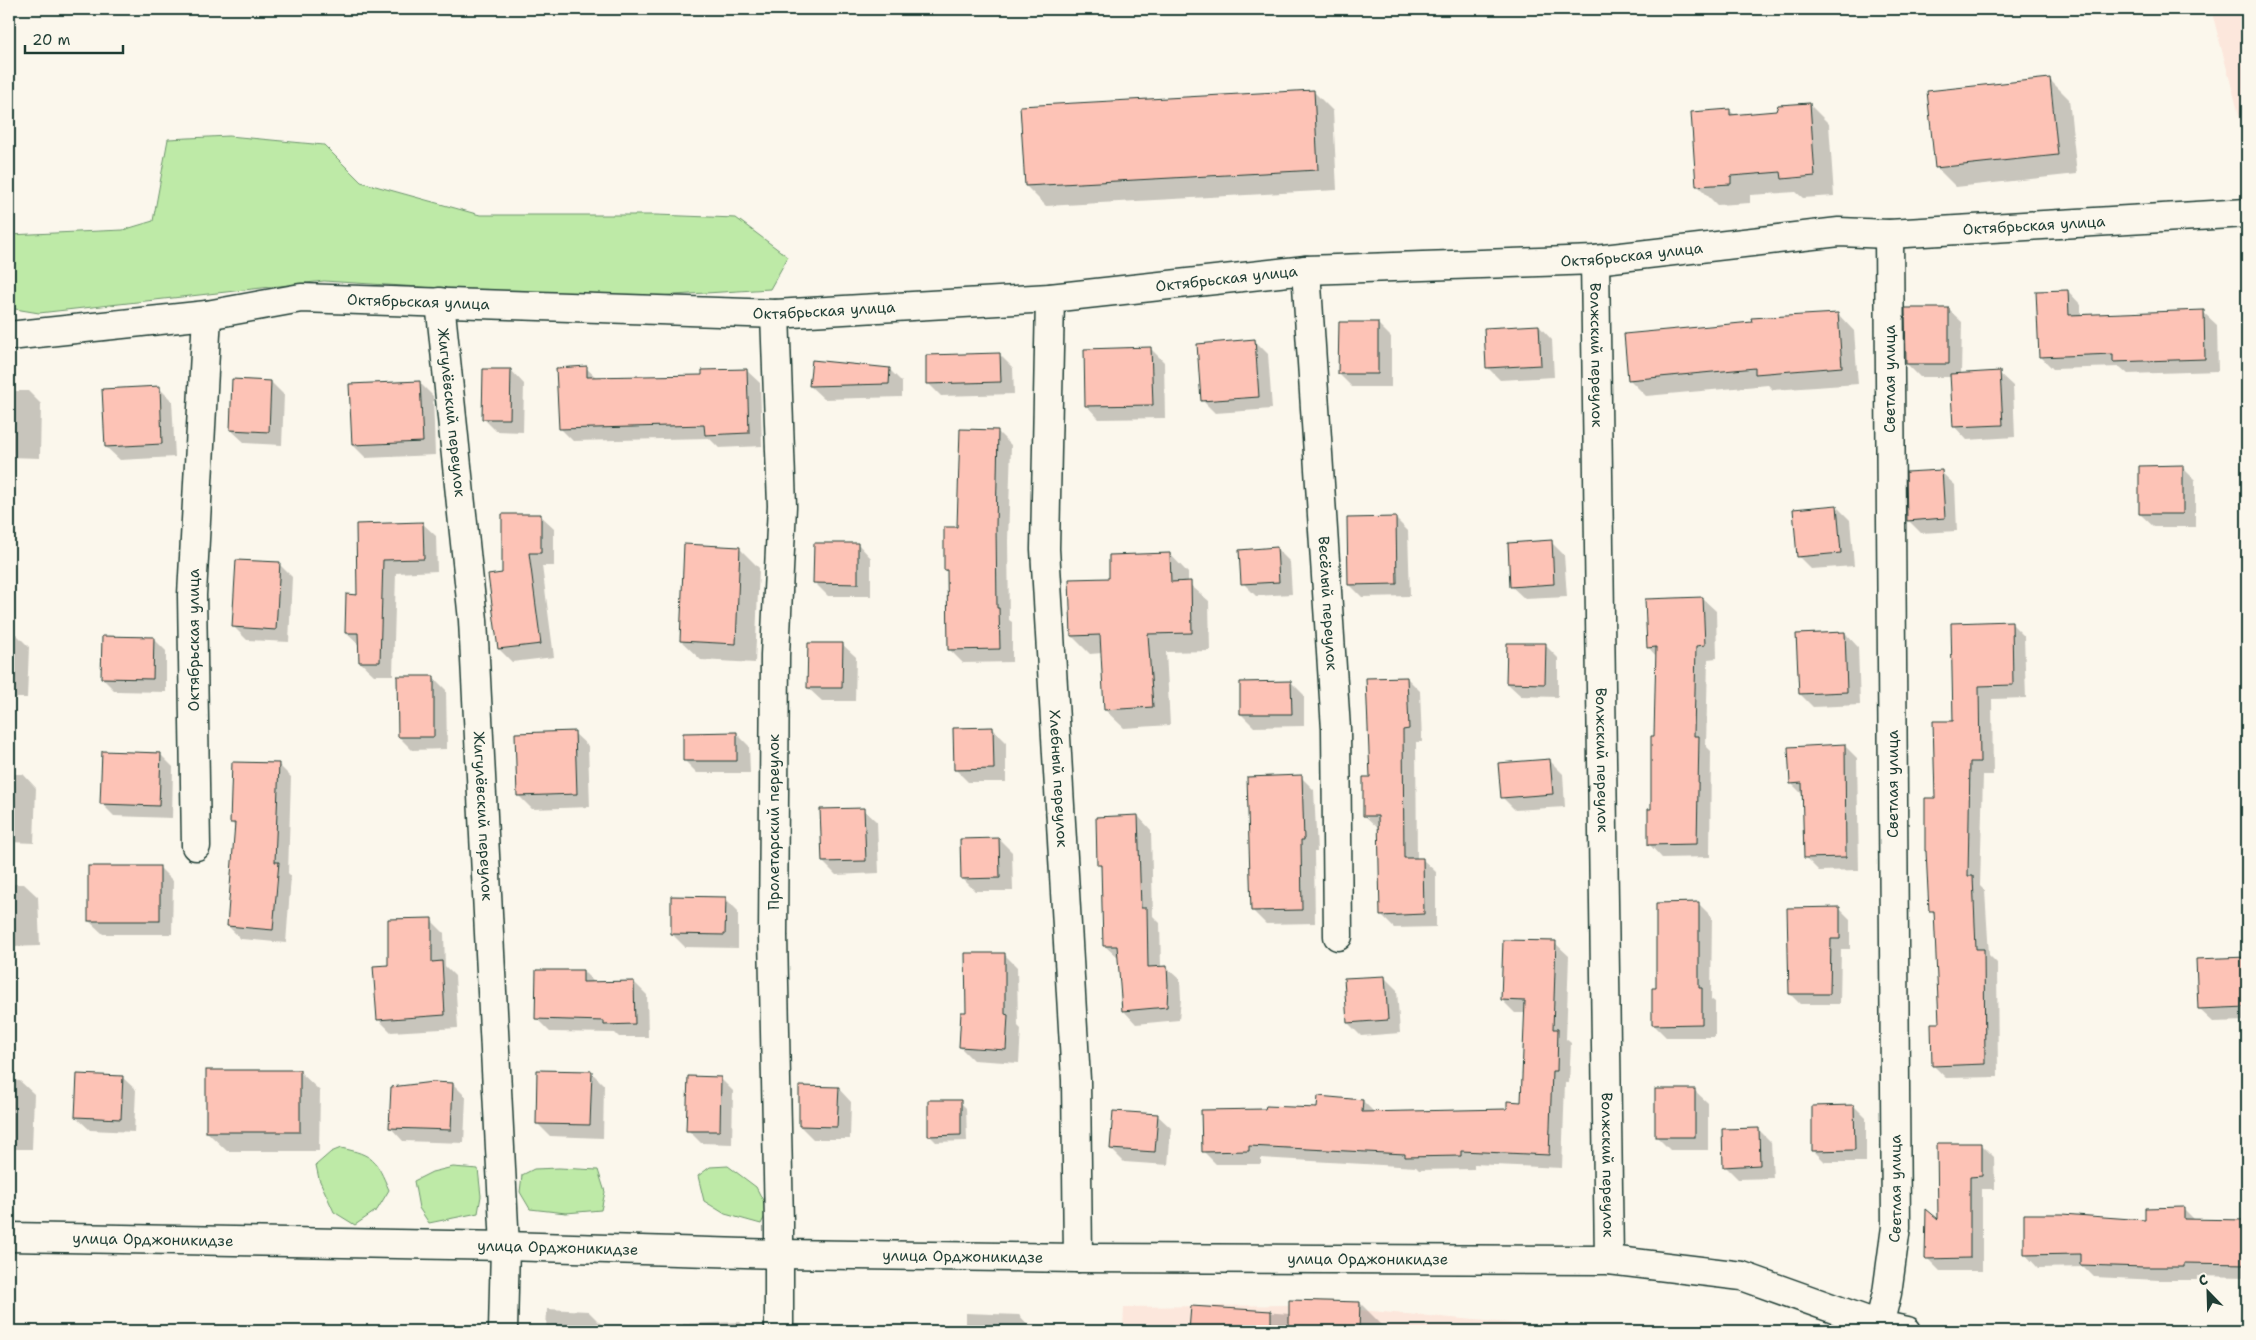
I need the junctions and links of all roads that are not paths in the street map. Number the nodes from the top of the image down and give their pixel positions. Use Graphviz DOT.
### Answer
graph roads {
  1 [pos="2247,213"];
  2 [pos="1889,234"];
  3 [pos="1595,260"];
  4 [pos="1306,270"];
  5 [pos="1050,298"];
  6 [pos="440,302"];
  7 [pos="775,314"];
  8 [pos="208,315"];
  9 [pos="9,336"];
  10 [pos="196,846"];
  11 [pos="1338,936"];
  12 [pos="9,1237"];
  13 [pos="505,1246"];
  14 [pos="780,1254"];
  15 [pos="1078,1258"];
  16 [pos="1609,1260"];
  17 [pos="1878,1328"];
  18 [pos="503,1331"];
  19 [pos="779,1331"];
  20 [pos="1907,1331"];
  1 -- 2 [label="street, Октябрьская улица"];
  2 -- 3 [label="street, Октябрьская улица"];
  2 -- 17 [label="street, Светлая улица"];
  3 -- 4 [label="street, Октябрьская улица"];
  3 -- 16 [label="street, Волжский переулок"];
  4 -- 5 [label="street, Октябрьская улица"];
  4 -- 11 [label="street, Весёлый переулок"];
  5 -- 7 [label="street, Октябрьская улица"];
  5 -- 15 [label="street, Хлебный переулок"];
  6 -- 7 [label="street, Октябрьская улица"];
  6 -- 8 [label="street, Октябрьская улица"];
  6 -- 13 [label="street, Жигулёвский переулок"];
  7 -- 14 [label="street, Пролетарский переулок"];
  8 -- 9 [label="street, Октябрьская улица"];
  8 -- 10 [label="street, Октябрьская улица"];
  12 -- 13 [label="street, улица Орджоникидзе"];
  13 -- 14 [label="street, улица Орджоникидзе"];
  13 -- 18 [label="street, Жигулёвский переулок"];
  14 -- 15 [label="street, улица Орджоникидзе"];
  14 -- 19 [label="street, Пролетарский переулок"];
  15 -- 16 [label="street, улица Орджоникидзе"];
  16 -- 17 [label="street, улица Орджоникидзе"];
  17 -- 20 [label="street, улица Орджоникидзе"];
}
